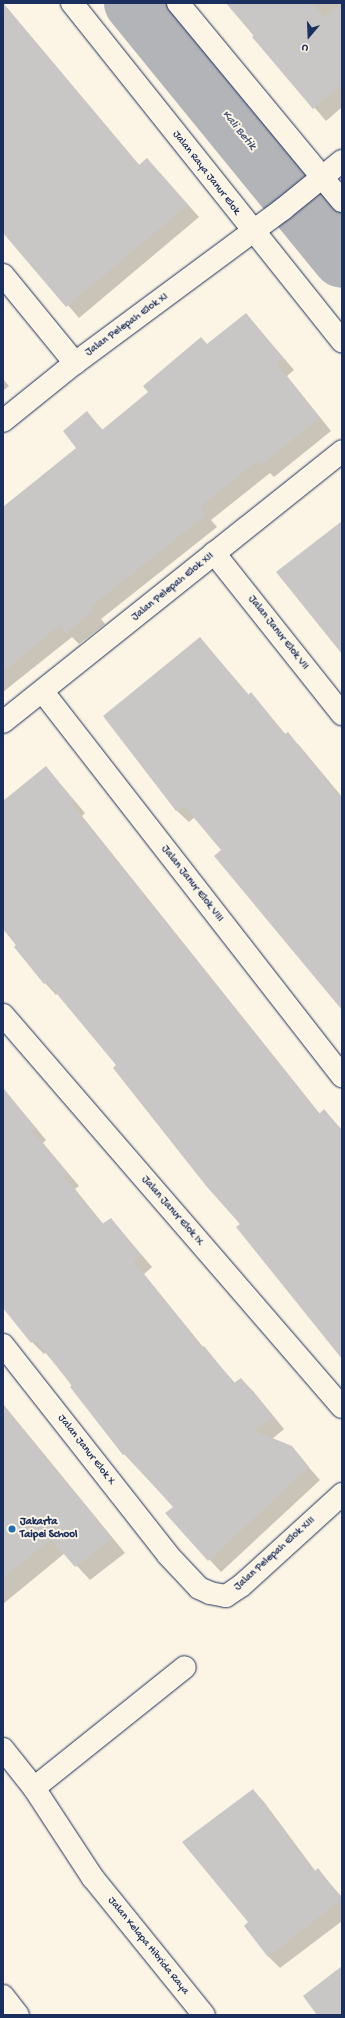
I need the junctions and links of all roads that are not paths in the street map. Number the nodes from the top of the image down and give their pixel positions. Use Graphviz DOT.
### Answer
graph roads {
  1 [pos="72,3"];
  2 [pos="178,3"];
  3 [pos="342,161"];
  4 [pos="321,178"];
  5 [pos="342,202"];
  6 [pos="257,229"];
  7 [pos="3,275"];
  8 [pos="342,342"];
  9 [pos="76,363"];
  10 [pos="3,421"];
  11 [pos="342,451"];
  12 [pos="214,553"];
  13 [pos="43,692"];
  14 [pos="342,714"];
  15 [pos="3,722"];
  16 [pos="3,1015"];
  17 [pos="342,1076"];
  18 [pos="3,1345"];
  19 [pos="342,1407"];
  20 [pos="342,1494"];
  21 [pos="168,1555"];
  22 [pos="185,1666"];
  23 [pos="3,1750"];
  24 [pos="34,1788"];
  25 [pos="3,1996"];
  26 [pos="18,2015"];
  27 [pos="204,2015"];
  1 -- 6 [label="street, Jalan Raya Janur Elok"];
  2 -- 4 [label="street"];
  3 -- 4 [label="street, Jalan Pelepah Elok XI"];
  4 -- 5 [label="street"];
  4 -- 6 [label="street, Jalan Pelepah Elok XI"];
  6 -- 8 [label="street, Jalan Raya Janur Elok"];
  6 -- 9 [label="street, Jalan Pelepah Elok XI"];
  7 -- 9 [label="street"];
  9 -- 10 [label="street, Jalan Pelepah Elok XI"];
  11 -- 12 [label="street, Jalan Pelepah Elok XII"];
  12 -- 13 [label="street, Jalan Pelepah Elok XII"];
  12 -- 14 [label="street, Jalan Janur Elok VII"];
  13 -- 15 [label="street, Jalan Pelepah Elok XII"];
  13 -- 17 [label="street, Jalan Janur Elok VIII"];
  16 -- 19 [label="street, Jalan Janur Elok IX"];
  18 -- 21 [label="street, Jalan Janur Elok X"];
  20 -- 21 [label="street, Jalan Pelepah Elok XIII"];
  22 -- 24 [label="street"];
  23 -- 24 [label="street, Jalan Kelapa Hibrida Raya"];
  24 -- 27 [label="street, Jalan Kelapa Hibrida Raya"];
  25 -- 26 [label="street"];
}
